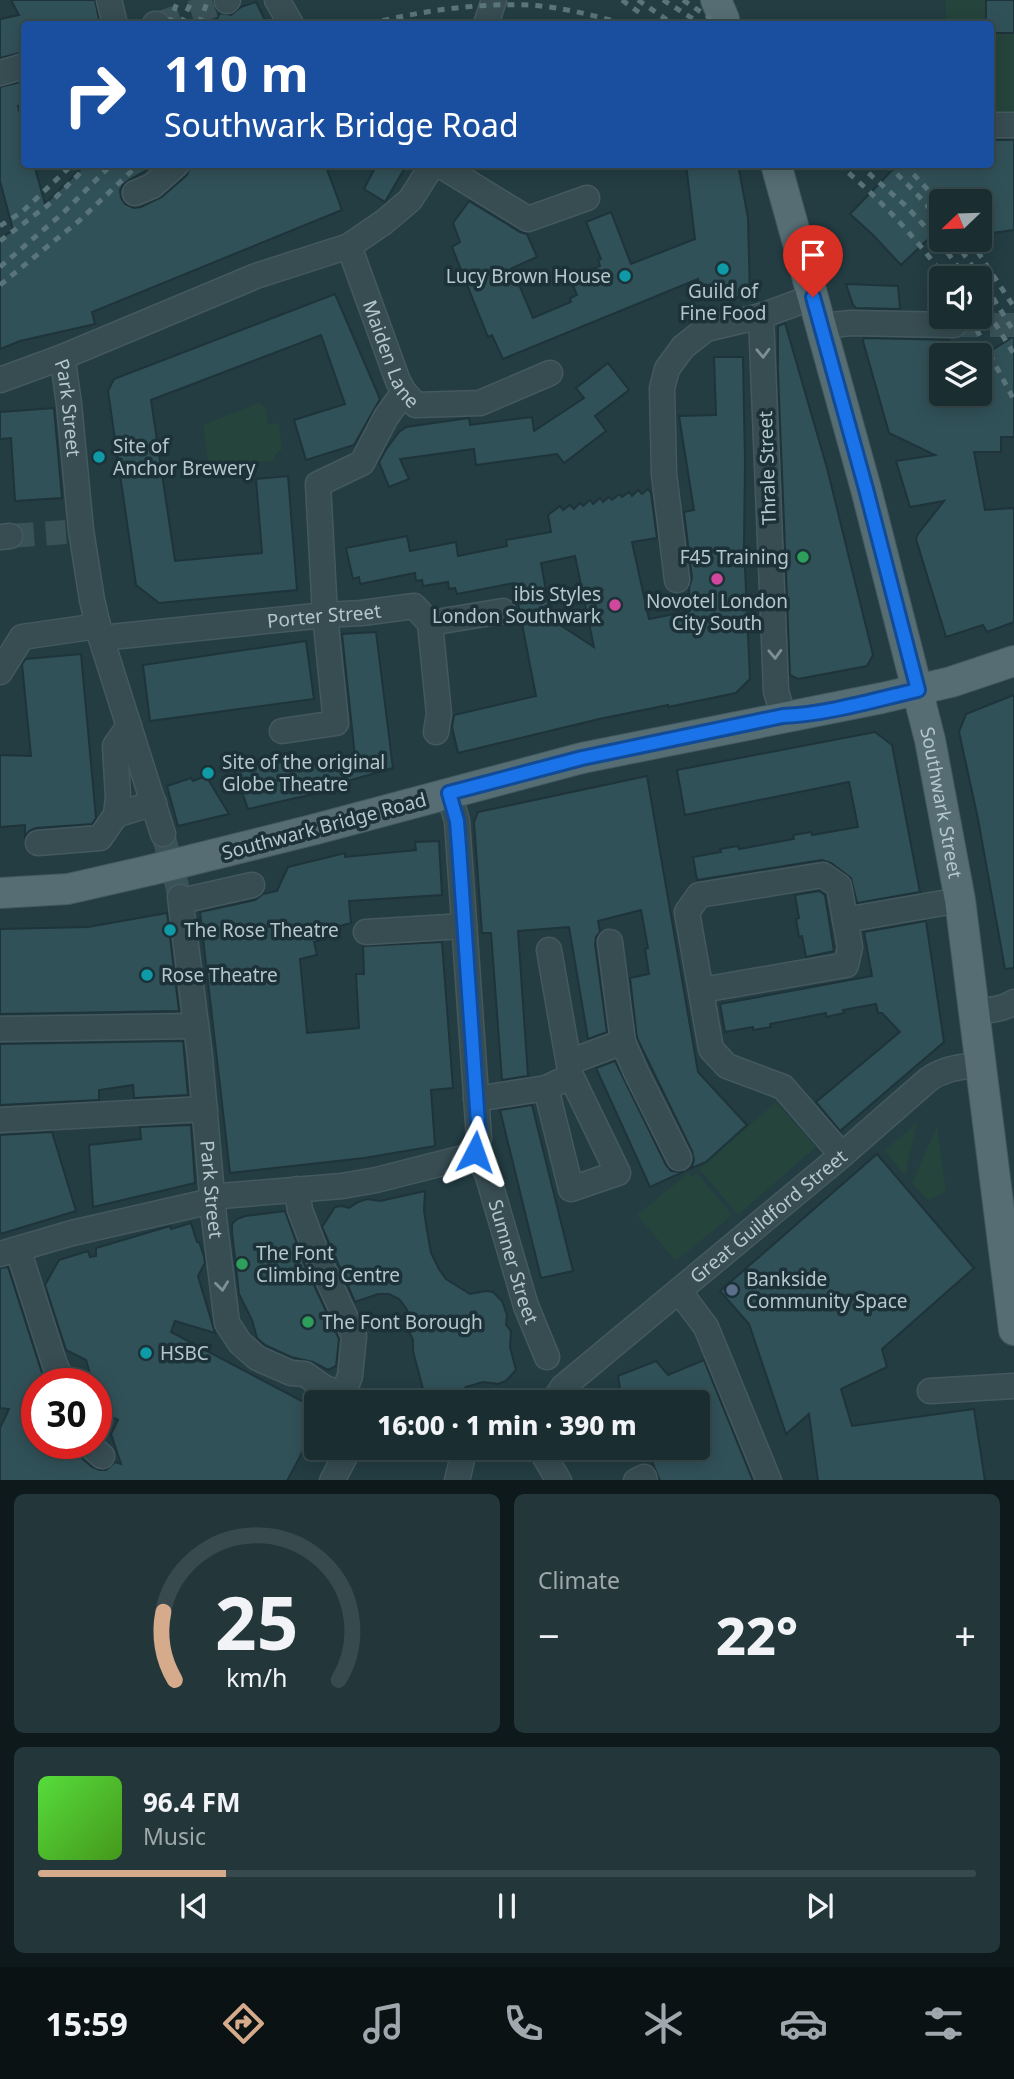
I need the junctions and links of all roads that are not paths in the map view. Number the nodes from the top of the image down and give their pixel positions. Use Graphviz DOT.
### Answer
graph roads {
  1 [pos="109,0"];
  2 [pos="277,0"];
  3 [pos="494,0"];
  4 [pos="114,21"];
  5 [pos="289,21"];
  6 [pos="487,21"];
  7 [pos="21,67"];
  8 [pos="0,73"];
  9 [pos="994,125"];
  10 [pos="1014,125"];
  11 [pos="172,168"];
  12 [pos="432,168"];
  13 [pos="442,168"];
  14 [pos="777,168"];
  15 [pos="135,192"];
  16 [pos="587,198"];
  17 [pos="349,246"];
  18 [pos="813,297"];
  19 [pos="761,316"];
  20 [pos="929,325"];
  21 [pos="822,326"];
  22 [pos="60,358"];
  23 [pos="550,373"];
  24 [pos="0,380"];
  25 [pos="404,393"];
  26 [pos="677,580"];
  27 [pos="503,611"];
  28 [pos="325,615"];
  29 [pos="430,623"];
  30 [pos="100,632"];
  31 [pos="1014,661"];
  32 [pos="0,672"];
  33 [pos="918,690"];
  34 [pos="783,716"];
  35 [pos="129,726"];
  36 [pos="282,731"];
  37 [pos="436,732"];
  38 [pos="449,793"];
  39 [pos="154,803"];
  40 [pos="116,815"];
  41 [pos="163,834"];
  42 [pos="38,843"];
  43 [pos="252,886"];
  44 [pos="0,893"];
  45 [pos="960,901"];
  46 [pos="845,920"];
  47 [pos="464,926"];
  48 [pos="366,932"];
  49 [pos="610,942"];
  50 [pos="549,950"];
  51 [pos="702,990"];
  52 [pos="1014,1002"];
  53 [pos="975,1012"];
  54 [pos="196,1026"];
  55 [pos="0,1029"];
  56 [pos="623,1042"];
  57 [pos="981,1064"];
  58 [pos="570,1069"];
  59 [pos="546,1088"];
  60 [pos="476,1099"];
  61 [pos="205,1109"];
  62 [pos="0,1120"];
  63 [pos="475,1152"];
  64 [pos="842,1155"];
  65 [pos="679,1158"];
  66 [pos="297,1189"];
  67 [pos="212,1199"];
  68 [pos="9,1252"];
  69 [pos="1011,1270"];
  70 [pos="679,1291"];
  71 [pos="1014,1329"];
  72 [pos="547,1357"];
  73 [pos="56,1368"];
  74 [pos="1014,1386"];
  75 [pos="343,1390"];
  76 [pos="563,1390"];
  77 [pos="930,1391"];
  78 [pos="343,1460"];
  79 [pos="462,1460"];
  80 [pos="547,1460"];
  81 [pos="332,1480"];
  82 [pos="457,1480"];
  83 [pos="559,1480"];
  84 [pos="636,1480"];
  85 [pos="645,1480"];
  86 [pos="769,1480"];
  1 -- 4 [label="street"];
  2 -- 5 [label="street"];
  3 -- 6 [label="street"];
  7 -- 8 [label="street"];
  9 -- 10 [label="street"];
  11 -- 15 [label="street"];
  12 -- 17 [label="street, Park Street"];
  13 -- 16 [label="street"];
  14 -- 18 [label="main road, Southwark Street"];
  17 -- 22 [label="street, Park Street"];
  17 -- 25 [label="street, Maiden Lane"];
  18 -- 19 [label="street"];
  18 -- 21 [label="main road, Southwark Street"];
  19 -- 26 [label="street"];
  19 -- 34 [label="street, Thrale Street, one-way"];
  20 -- 21 [label="street"];
  21 -- 33 [label="main road, Southwark Street"];
  22 -- 24 [label="street"];
  22 -- 30 [label="street, Park Street"];
  23 -- 25 [label="street, Maiden Lane"];
  25 -- 28 [label="street"];
  27 -- 29 [label="street"];
  28 -- 29 [label="street, Porter Street"];
  28 -- 30 [label="street, Porter Street"];
  28 -- 36 [label="street"];
  29 -- 37 [label="street"];
  30 -- 32 [label="street, Porter Street"];
  30 -- 35 [label="street, Park Street"];
  31 -- 33 [label="main road, Southwark Bridge Road"];
  33 -- 34 [label="main road, Southwark Bridge Road"];
  33 -- 45 [label="main road, Southwark Street"];
  34 -- 38 [label="main road, Southwark Bridge Road"];
  35 -- 39 [label="street, Park Street"];
  35 -- 40 [label="street"];
  38 -- 44 [label="main road, Southwark Bridge Road, bridge"];
  38 -- 47 [label="street, Sumner Street"];
  39 -- 40 [label="street"];
  39 -- 41 [label="street, Park Street"];
  40 -- 42 [label="street"];
  43 -- 54 [label="street, Park Street"];
  45 -- 46 [label="street"];
  45 -- 53 [label="main road, Southwark Street"];
  46 -- 51 [label="street"];
  46 -- 51 [label="street"];
  47 -- 48 [label="street"];
  47 -- 60 [label="street, Sumner Street"];
  49 -- 56 [label="street"];
  50 -- 58 [label="street"];
  51 -- 64 [label="street"];
  52 -- 53 [label="street"];
  53 -- 57 [label="main road, Southwark Street"];
  54 -- 55 [label="street"];
  54 -- 61 [label="street, Park Street"];
  56 -- 58 [label="street"];
  56 -- 65 [label="street"];
  57 -- 64 [label="street, Great Guildford Street"];
  57 -- 69 [label="main road, Southwark Street"];
  58 -- 59 [label="street"];
  58 -- 59 [label="street"];
  59 -- 60 [label="street"];
  60 -- 63 [label="street, Sumner Street"];
  61 -- 62 [label="street"];
  61 -- 67 [label="street, Park Street"];
  63 -- 66 [label="street"];
  63 -- 72 [label="street, Sumner Street"];
  64 -- 70 [label="street, Great Guildford Street"];
  66 -- 67 [label="street"];
  66 -- 75 [label="street"];
  67 -- 68 [label="street"];
  67 -- 75 [label="street, Park Street, one-way"];
  68 -- 73 [label="street"];
  69 -- 71 [label="main road, Southwark Street"];
  70 -- 76 [label="street, Great Guildford Street"];
  70 -- 86 [label="street"];
  74 -- 77 [label="street"];
  78 -- 81 [label="street"];
  79 -- 82 [label="street"];
  80 -- 83 [label="street"];
  84 -- 85 [label="street"];
}
